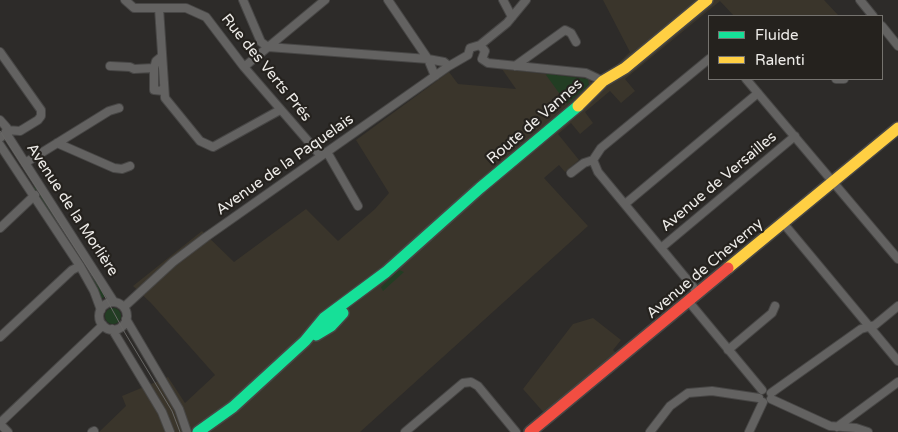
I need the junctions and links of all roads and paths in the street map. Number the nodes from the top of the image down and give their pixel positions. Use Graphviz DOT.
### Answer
graph roads {
  1 [pos="125,0"];
  2 [pos="244,0"];
  3 [pos="325,0"];
  4 [pos="388,0"];
  5 [pos="503,0"];
  6 [pos="526,0"];
  7 [pos="707,0"];
  8 [pos="860,0"];
  9 [pos="159,8"];
  10 [pos="872,15"];
  11 [pos="512,17"];
  12 [pos="883,27"];
  13 [pos="889,34"];
  14 [pos="883,39"];
  15 [pos="576,42"];
  16 [pos="480,45"];
  17 [pos="898,46"];
  18 [pos="268,47"];
  19 [pos="0,52"];
  20 [pos="162,56"];
  21 [pos="468,56"];
  22 [pos="428,59"];
  23 [pos="482,59"];
  24 [pos="708,60"];
  25 [pos="110,66"];
  26 [pos="449,66"];
  27 [pos="515,66"];
  28 [pos="244,67"];
  29 [pos="154,68"];
  30 [pos="435,76"];
  31 [pos="747,80"];
  32 [pos="603,81"];
  33 [pos="164,92"];
  34 [pos="758,93"];
  35 [pos="119,108"];
  36 [pos="280,110"];
  37 [pos="0,120"];
  38 [pos="898,128"];
  39 [pos="4,134"];
  40 [pos="795,136"];
  41 [pos="57,143"];
  42 [pos="0,146"];
  43 [pos="324,154"];
  44 [pos="593,160"];
  45 [pos="25,162"];
  46 [pos="130,166"];
  47 [pos="571,173"];
  48 [pos="834,182"];
  49 [pos="34,195"];
  50 [pos="625,204"];
  51 [pos="358,206"];
  52 [pos="784,224"];
  53 [pos="0,228"];
  54 [pos="661,248"];
  55 [pos="898,259"];
  56 [pos="80,266"];
  57 [pos="699,294"];
  58 [pos="114,302"];
  59 [pos="689,302"];
  60 [pos="775,306"];
  61 [pos="898,306"];
  62 [pos="124,307"];
  63 [pos="101,310"];
  64 [pos="126,319"];
  65 [pos="327,322"];
  66 [pos="103,325"];
  67 [pos="869,327"];
  68 [pos="112,329"];
  69 [pos="0,336"];
  70 [pos="728,350"];
  71 [pos="898,361"];
  72 [pos="898,382"];
  73 [pos="762,390"];
  74 [pos="771,396"];
  75 [pos="761,400"];
  76 [pos="852,416"];
  77 [pos="0,423"];
  78 [pos="837,427"];
  79 [pos="851,429"];
  80 [pos="536,430"];
  81 [pos="8,432"];
  82 [pos="170,432"];
  83 [pos="187,432"];
  84 [pos="198,432"];
  85 [pos="211,432"];
  86 [pos="405,432"];
  87 [pos="516,432"];
  88 [pos="650,432"];
  89 [pos="749,432"];
  90 [pos="868,432"];
  1 -- 9 [label="street, Rue des Verts Prés"];
  2 -- 18 [label="street"];
  3 -- 18 [label="street"];
  4 -- 22 [label="street"];
  5 -- 11 [label="street"];
  6 -- 11 [label="street"];
  7 -- 32 [label="main road, Route de Vannes"];
  8 -- 10 [label="street"];
  9 -- 20 [label="street"];
  9 -- 28 [label="street, Rue des Verts Prés"];
  11 -- 16 [label="street"];
  12 -- 13 [label="street"];
  13 -- 14 [label="street"];
  13 -- 17 [label="street"];
  15 -- 27 [label="street"];
  16 -- 21 [label="street"];
  16 -- 23 [label="street"];
  18 -- 22 [label="street"];
  18 -- 28 [label="street"];
  19 -- 39 [label="street"];
  20 -- 29 [label="street"];
  20 -- 33 [label="street"];
  21 -- 23 [label="street"];
  21 -- 26 [label="street, Avenue de la Paquelais"];
  22 -- 26 [label="street"];
  22 -- 30 [label="street"];
  23 -- 27 [label="street"];
  24 -- 44 [label="street"];
  25 -- 29 [label="street"];
  26 -- 30 [label="street, Avenue de la Paquelais"];
  27 -- 32 [label="street"];
  28 -- 36 [label="street, Rue des Verts Prés"];
  29 -- 33 [label="street"];
  30 -- 43 [label="street, Avenue de la Paquelais"];
  31 -- 34 [label="street"];
  32 -- 65 [label="main road, Route de Vannes"];
  33 -- 36 [label="street"];
  34 -- 40 [label="street"];
  34 -- 50 [label="street"];
  35 -- 41 [label="street"];
  36 -- 43 [label="street, Rue des Verts Prés"];
  37 -- 39 [label="street, Avenue de la Morlière"];
  38 -- 48 [label="main road, Avenue de Cheverny"];
  39 -- 45 [label="street, Avenue de la Morlière"];
  40 -- 48 [label="street"];
  40 -- 54 [label="street, Avenue de Versailles"];
  41 -- 45 [label="street"];
  41 -- 46 [label="street"];
  42 -- 49 [label="street, Avenue de la Morlière"];
  43 -- 51 [label="street, Rue des Verts Prés"];
  43 -- 62 [label="street, Avenue de la Paquelais"];
  44 -- 47 [label="street"];
  44 -- 50 [label="street"];
  45 -- 58 [label="street, Avenue de la Morlière"];
  48 -- 52 [label="main road, Avenue de Cheverny"];
  48 -- 55 [label="street"];
  49 -- 53 [label="street"];
  49 -- 56 [label="street, Avenue de la Morlière"];
  50 -- 54 [label="street"];
  52 -- 57 [label="main road, Avenue de Cheverny"];
  52 -- 67 [label="street"];
  54 -- 57 [label="street"];
  56 -- 63 [label="street, Avenue de la Morlière"];
  56 -- 69 [label="street"];
  57 -- 59 [label="main road, Avenue de Cheverny"];
  58 -- 62 [label="street"];
  58 -- 63 [label="street"];
  59 -- 70 [label="street"];
  59 -- 80 [label="main road, Avenue de Cheverny"];
  60 -- 70 [label="street"];
  61 -- 67 [label="street"];
  62 -- 64 [label="street"];
  63 -- 66 [label="street"];
  64 -- 68 [label="street"];
  64 -- 83 [label="street"];
  65 -- 84 [label="main road, Route de Vannes"];
  65 -- 85 [label="main road, Route de Vannes"];
  66 -- 68 [label="street"];
  66 -- 77 [label="street"];
  67 -- 71 [label="street"];
  67 -- 74 [label="street"];
  68 -- 82 [label="street"];
  70 -- 73 [label="street"];
  72 -- 76 [label="street"];
  73 -- 74 [label="street"];
  73 -- 75 [label="street"];
  74 -- 75 [label="street"];
  74 -- 78 [label="street"];
  75 -- 88 [label="street"];
  75 -- 89 [label="street"];
  76 -- 78 [label="street"];
  76 -- 79 [label="street"];
  77 -- 81 [label="street"];
  78 -- 79 [label="street"];
  79 -- 90 [label="street"];
  86 -- 87 [label="street"];
}
